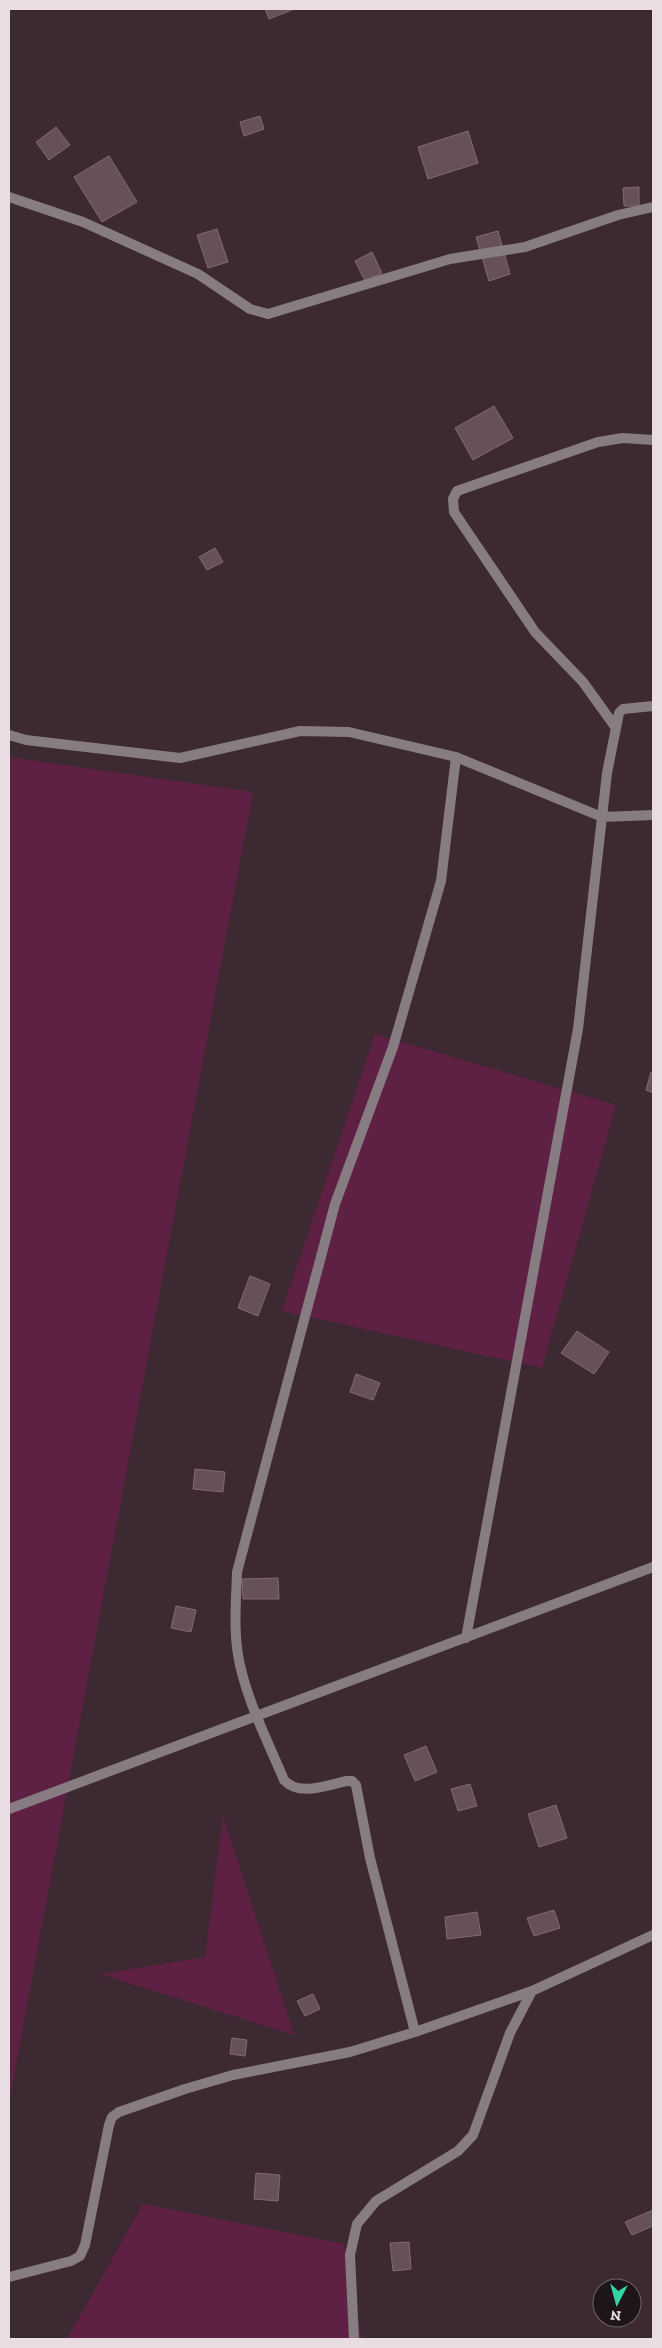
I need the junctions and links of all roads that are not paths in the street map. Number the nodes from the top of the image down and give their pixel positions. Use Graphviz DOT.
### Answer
graph roads {
  1 [pos="9,197"];
  2 [pos="653,207"];
  3 [pos="653,440"];
  4 [pos="653,706"];
  5 [pos="616,728"];
  6 [pos="9,735"];
  7 [pos="456,757"];
  8 [pos="653,815"];
  9 [pos="602,817"];
  10 [pos="653,1566"];
  11 [pos="466,1638"];
  12 [pos="256,1716"];
  13 [pos="9,1810"];
  14 [pos="653,1935"];
  15 [pos="532,1991"];
  16 [pos="415,2032"];
  17 [pos="9,2277"];
  18 [pos="354,2339"];
  1 -- 2 [label="street"];
  3 -- 5 [label="street"];
  4 -- 5 [label="street"];
  5 -- 9 [label="street"];
  6 -- 7 [label="street"];
  7 -- 9 [label="street"];
  7 -- 12 [label="street"];
  8 -- 9 [label="street"];
  9 -- 11 [label="street"];
  10 -- 11 [label="street"];
  11 -- 12 [label="street"];
  12 -- 13 [label="street"];
  12 -- 16 [label="street"];
  14 -- 15 [label="street"];
  15 -- 16 [label="street"];
  15 -- 18 [label="street"];
  16 -- 17 [label="street"];
}
